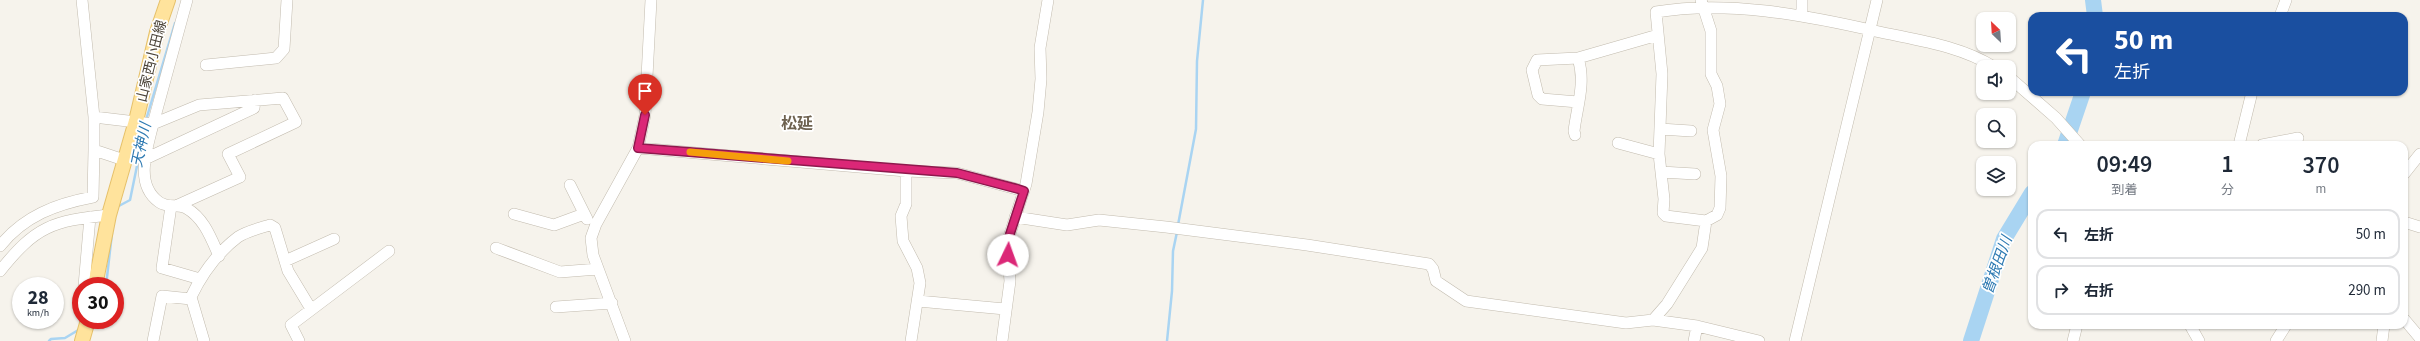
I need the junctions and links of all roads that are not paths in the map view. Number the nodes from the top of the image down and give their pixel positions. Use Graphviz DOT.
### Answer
graph roads {
  1 [pos="82,0"];
  2 [pos="168,0"];
  3 [pos="187,0"];
  4 [pos="287,0"];
  5 [pos="651,0"];
  6 [pos="1048,0"];
  7 [pos="1802,0"];
  8 [pos="1877,0"];
  9 [pos="2286,0"];
  10 [pos="1701,1"];
  11 [pos="1802,11"];
  12 [pos="2282,12"];
  13 [pos="1870,30"];
  14 [pos="1658,34"];
  15 [pos="1578,58"];
  16 [pos="1980,60"];
  17 [pos="206,65"];
  18 [pos="2016,83"];
  19 [pos="2028,94"];
  20 [pos="2031,96"];
  21 [pos="2251,96"];
  22 [pos="255,100"];
  23 [pos="1578,102"];
  24 [pos="94,117"];
  25 [pos="136,121"];
  26 [pos="153,124"];
  27 [pos="1660,129"];
  28 [pos="1691,131"];
  29 [pos="1575,135"];
  30 [pos="2298,138"];
  31 [pos="2077,141"];
  32 [pos="2239,141"];
  33 [pos="2283,141"];
  34 [pos="1618,143"];
  35 [pos="638,148"];
  36 [pos="94,150"];
  37 [pos="1659,154"];
  38 [pos="2420,154"];
  39 [pos="145,159"];
  40 [pos="124,160"];
  41 [pos="2408,169"];
  42 [pos="906,171"];
  43 [pos="1661,172"];
  44 [pos="1695,174"];
  45 [pos="570,184"];
  46 [pos="1024,191"];
  47 [pos="174,206"];
  48 [pos="514,214"];
  49 [pos="584,214"];
  50 [pos="109,215"];
  51 [pos="90,217"];
  52 [pos="1015,218"];
  53 [pos="1706,221"];
  54 [pos="2408,223"];
  55 [pos="2420,227"];
  56 [pos="594,230"];
  57 [pos="334,239"];
  58 [pos="0,246"];
  59 [pos="496,248"];
  60 [pos="389,251"];
  61 [pos="218,256"];
  62 [pos="285,261"];
  63 [pos="598,269"];
  64 [pos="0,271"];
  65 [pos="85,277"];
  66 [pos="97,277"];
  67 [pos="200,279"];
  68 [pos="191,299"];
  69 [pos="918,301"];
  70 [pos="612,303"];
  71 [pos="556,307"];
  72 [pos="311,309"];
  73 [pos="1005,309"];
  74 [pos="1653,320"];
  75 [pos="2408,324"];
  76 [pos="85,329"];
  77 [pos="2076,329"];
  78 [pos="2194,329"];
  79 [pos="2284,329"];
  80 [pos="2384,329"];
  81 [pos="1695,334"];
  82 [pos="2420,338"];
  83 [pos="82,341"];
  84 [pos="153,341"];
  85 [pos="204,341"];
  86 [pos="299,341"];
  87 [pos="625,341"];
  88 [pos="911,341"];
  89 [pos="1002,341"];
  90 [pos="1759,341"];
  91 [pos="1795,341"];
  92 [pos="2073,341"];
  93 [pos="2199,341"];
  94 [pos="2276,341"];
  95 [pos="2382,341"];
  1 -- 24 [label="street"];
  2 -- 25 [label="main road, 山家西小田線"];
  3 -- 26 [label="street"];
  4 -- 17 [label="street"];
  5 -- 35 [label="street"];
  6 -- 46 [label="street"];
  7 -- 11 [label="street"];
  8 -- 13 [label="street"];
  9 -- 12 [label="street"];
  10 -- 11 [label="street"];
  10 -- 14 [label="street"];
  10 -- 53 [label="street"];
  11 -- 13 [label="street"];
  13 -- 16 [label="street"];
  13 -- 91 [label="street"];
  14 -- 15 [label="street"];
  14 -- 27 [label="street"];
  15 -- 23 [label="street"];
  15 -- 23 [label="street"];
  18 -- 19 [label="street"];
  20 -- 31 [label="street"];
  21 -- 32 [label="street"];
  22 -- 26 [label="street"];
  22 -- 39 [label="street"];
  22 -- 47 [label="street"];
  23 -- 29 [label="street"];
  24 -- 25 [label="street"];
  24 -- 36 [label="street"];
  25 -- 26 [label="street"];
  25 -- 40 [label="main road, 山家西小田線"];
  26 -- 39 [label="street"];
  27 -- 28 [label="street"];
  27 -- 37 [label="street"];
  30 -- 33 [label="street"];
  34 -- 37 [label="street"];
  35 -- 42 [label="street"];
  35 -- 56 [label="street"];
  36 -- 40 [label="street"];
  36 -- 58 [label="street"];
  37 -- 43 [label="street"];
  38 -- 41 [label="street"];
  39 -- 47 [label="street"];
  40 -- 50 [label="main road, 山家西小田線"];
  42 -- 46 [label="street"];
  42 -- 69 [label="street"];
  43 -- 44 [label="street"];
  43 -- 53 [label="street"];
  45 -- 49 [label="street"];
  46 -- 52 [label="street"];
  47 -- 61 [label="street"];
  47 -- 67 [label="street"];
  48 -- 49 [label="street"];
  49 -- 56 [label="street"];
  50 -- 51 [label="street"];
  50 -- 66 [label="main road, 山家西小田線"];
  51 -- 64 [label="street"];
  51 -- 65 [label="street"];
  52 -- 73 [label="street"];
  52 -- 74 [label="street"];
  53 -- 74 [label="street"];
  54 -- 55 [label="street"];
  56 -- 63 [label="street"];
  57 -- 62 [label="street"];
  59 -- 63 [label="street"];
  60 -- 72 [label="street"];
  61 -- 62 [label="street"];
  61 -- 67 [label="street"];
  62 -- 72 [label="street"];
  63 -- 70 [label="street"];
  67 -- 68 [label="street"];
  68 -- 84 [label="street"];
  68 -- 85 [label="street"];
  69 -- 73 [label="street"];
  69 -- 88 [label="street"];
  70 -- 71 [label="street"];
  70 -- 87 [label="street"];
  72 -- 86 [label="street"];
  73 -- 89 [label="street"];
  74 -- 81 [label="street"];
  75 -- 82 [label="street"];
  76 -- 83 [label="main road"];
  77 -- 92 [label="street"];
  78 -- 93 [label="street"];
  79 -- 94 [label="street"];
  80 -- 95 [label="street"];
  81 -- 90 [label="street"];
}
